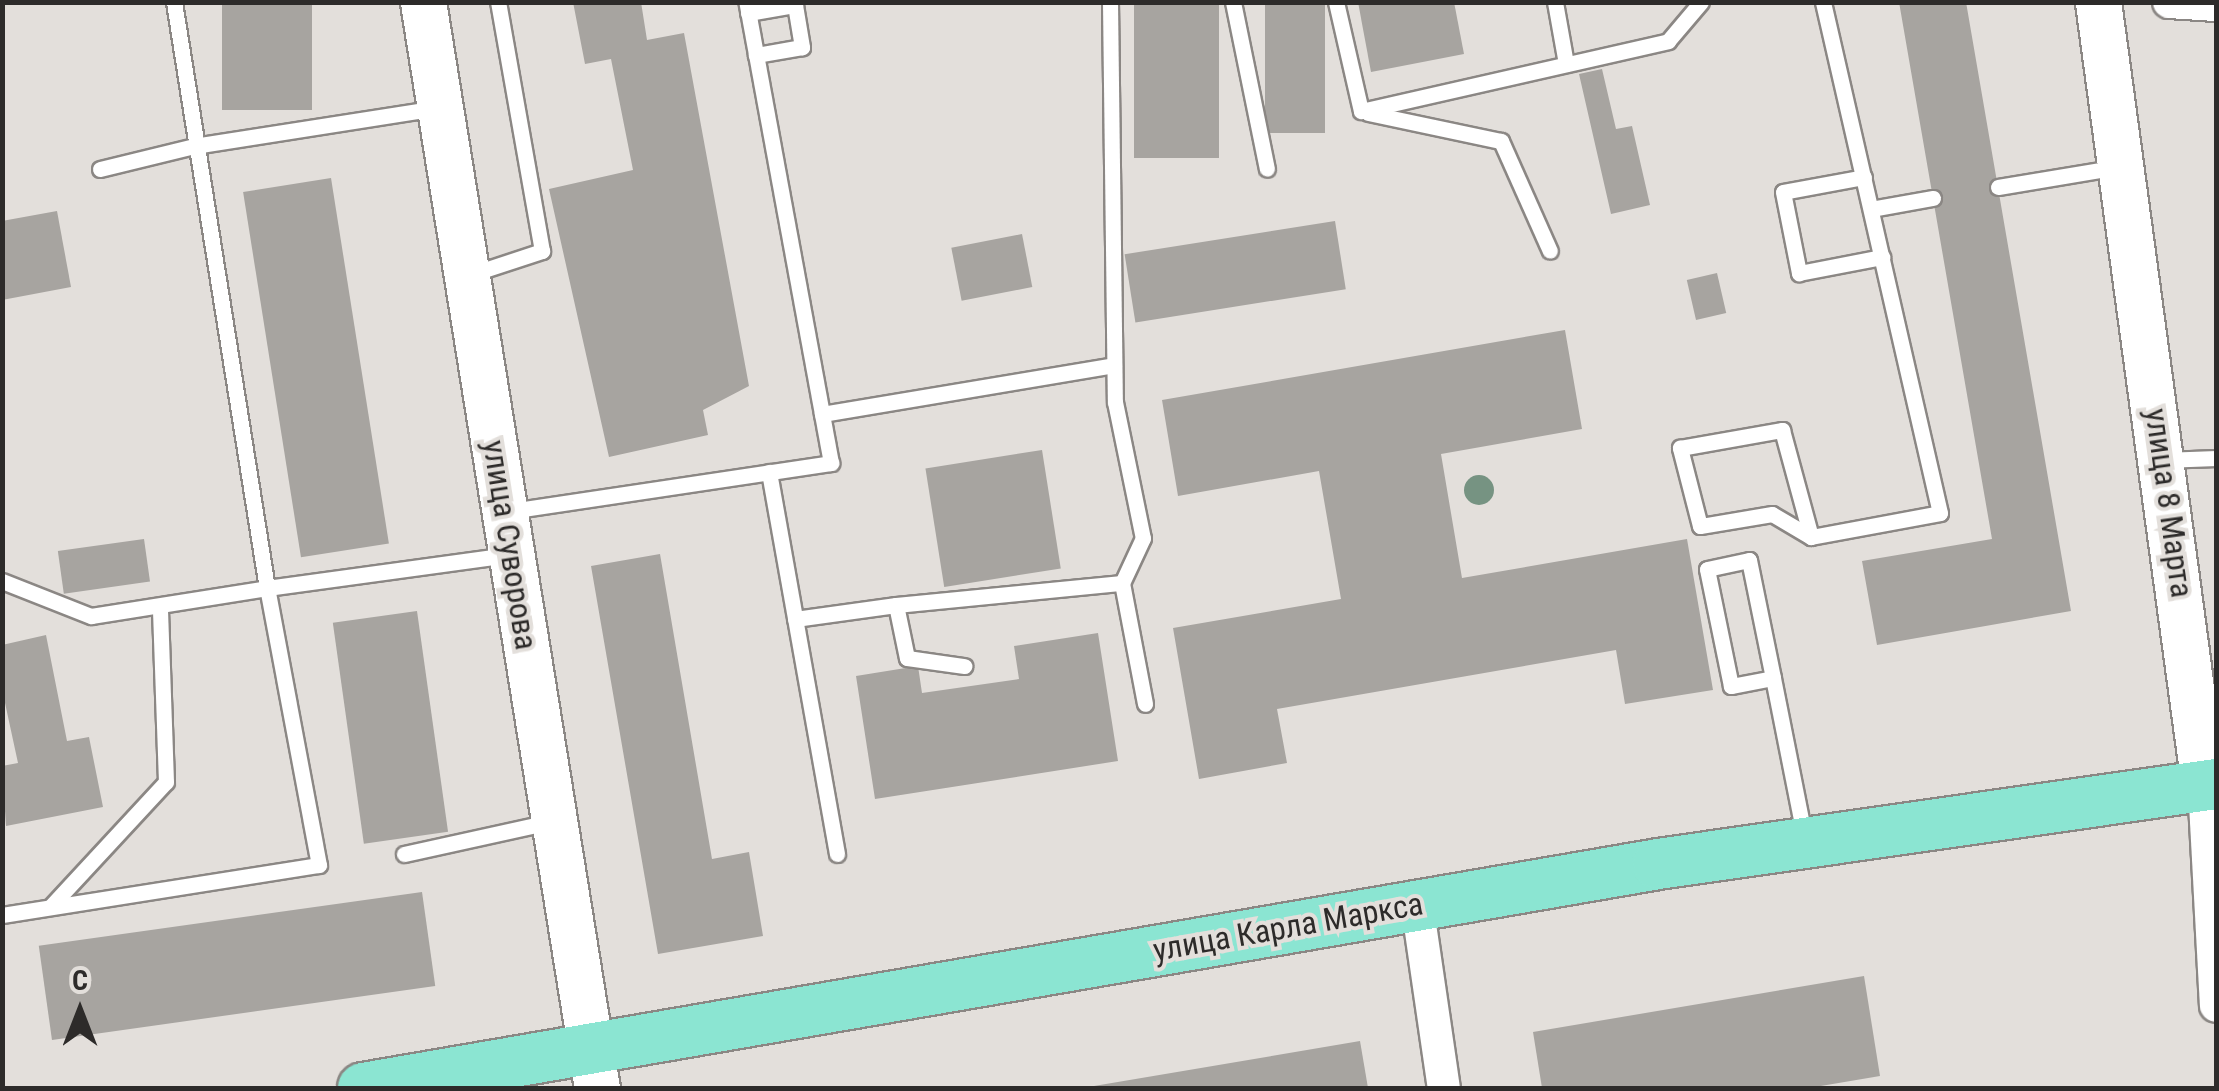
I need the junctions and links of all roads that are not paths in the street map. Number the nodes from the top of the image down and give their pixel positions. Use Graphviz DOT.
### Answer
graph roads {
  1 [pos="174,2"];
  2 [pos="424,2"];
  3 [pos="498,2"];
  4 [pos="1110,2"];
  5 [pos="1233,2"];
  6 [pos="1336,2"];
  7 [pos="1555,2"];
  8 [pos="1702,2"];
  9 [pos="1824,2"];
  10 [pos="2098,2"];
  11 [pos="2169,2"];
  12 [pos="2216,5"];
  13 [pos="747,8"];
  14 [pos="756,55"];
  15 [pos="1566,64"];
  16 [pos="440,107"];
  17 [pos="1361,111"];
  18 [pos="194,146"];
  19 [pos="2121,166"];
  20 [pos="1267,168"];
  21 [pos="100,169"];
  22 [pos="1864,177"];
  23 [pos="1998,187"];
  24 [pos="1933,198"];
  25 [pos="1871,209"];
  26 [pos="1550,250"];
  27 [pos="1882,257"];
  28 [pos="468,276"];
  29 [pos="1114,365"];
  30 [pos="822,414"];
  31 [pos="2216,458"];
  32 [pos="2163,460"];
  33 [pos="769,472"];
  34 [pos="509,533"];
  35 [pos="1811,536"];
  36 [pos="2,581"];
  37 [pos="1122,583"];
  38 [pos="266,588"];
  39 [pos="896,605"];
  40 [pos="160,607"];
  41 [pos="795,618"];
  42 [pos="964,666"];
  43 [pos="1773,678"];
  44 [pos="1145,704"];
  45 [pos="2210,784"];
  46 [pos="554,821"];
  47 [pos="1806,843"];
  48 [pos="404,854"];
  49 [pos="836,854"];
  50 [pos="1417,904"];
  51 [pos="51,906"];
  52 [pos="2,915"];
  53 [pos="2216,1006"];
  54 [pos="593,1068"];
  55 [pos="362,1088"];
  56 [pos="1444,1088"];
  1 -- 18 [label="lane"];
  2 -- 16 [label="street, улица Суворова"];
  3 -- 28 [label="lane"];
  4 -- 29 [label="lane"];
  5 -- 20 [label="lane"];
  6 -- 17 [label="lane"];
  7 -- 15 [label="lane"];
  8 -- 15 [label="lane"];
  9 -- 22 [label="lane"];
  10 -- 19 [label="street, улица 8 Марта"];
  11 -- 12 [label="street"];
  13 -- 14 [label="lane"];
  13 -- 14 [label="lane"];
  14 -- 30 [label="lane"];
  15 -- 17 [label="lane"];
  16 -- 18 [label="lane"];
  16 -- 28 [label="street, улица Суворова"];
  17 -- 26 [label="lane"];
  18 -- 21 [label="lane"];
  18 -- 38 [label="lane"];
  19 -- 23 [label="lane"];
  19 -- 32 [label="street, улица 8 Марта"];
  22 -- 25 [label="lane"];
  22 -- 27 [label="lane"];
  24 -- 25 [label="lane"];
  25 -- 27 [label="lane"];
  27 -- 35 [label="lane"];
  28 -- 34 [label="street, улица Суворова"];
  29 -- 30 [label="lane"];
  29 -- 37 [label="lane"];
  30 -- 33 [label="lane"];
  31 -- 32 [label="lane"];
  32 -- 45 [label="street, улица 8 Марта"];
  33 -- 34 [label="lane"];
  33 -- 41 [label="lane"];
  34 -- 38 [label="lane"];
  34 -- 46 [label="street, улица Суворова"];
  35 -- 35 [label="lane"];
  36 -- 40 [label="lane"];
  37 -- 39 [label="lane"];
  37 -- 44 [label="lane"];
  38 -- 40 [label="lane"];
  38 -- 51 [label="lane"];
  39 -- 41 [label="lane"];
  39 -- 42 [label="lane"];
  40 -- 51 [label="lane"];
  41 -- 49 [label="lane"];
  43 -- 43 [label="lane"];
  43 -- 47 [label="lane"];
  45 -- 47 [label="main road, улица Карла Маркса"];
  45 -- 53 [label="street, улица 8 Марта"];
  46 -- 48 [label="lane"];
  46 -- 54 [label="street, улица Суворова"];
  47 -- 50 [label="main road, улица Карла Маркса"];
  50 -- 54 [label="main road, улица Карла Маркса"];
  50 -- 56 [label="street"];
  51 -- 52 [label="lane"];
  54 -- 55 [label="main road, улица Карла Маркса"];
}
